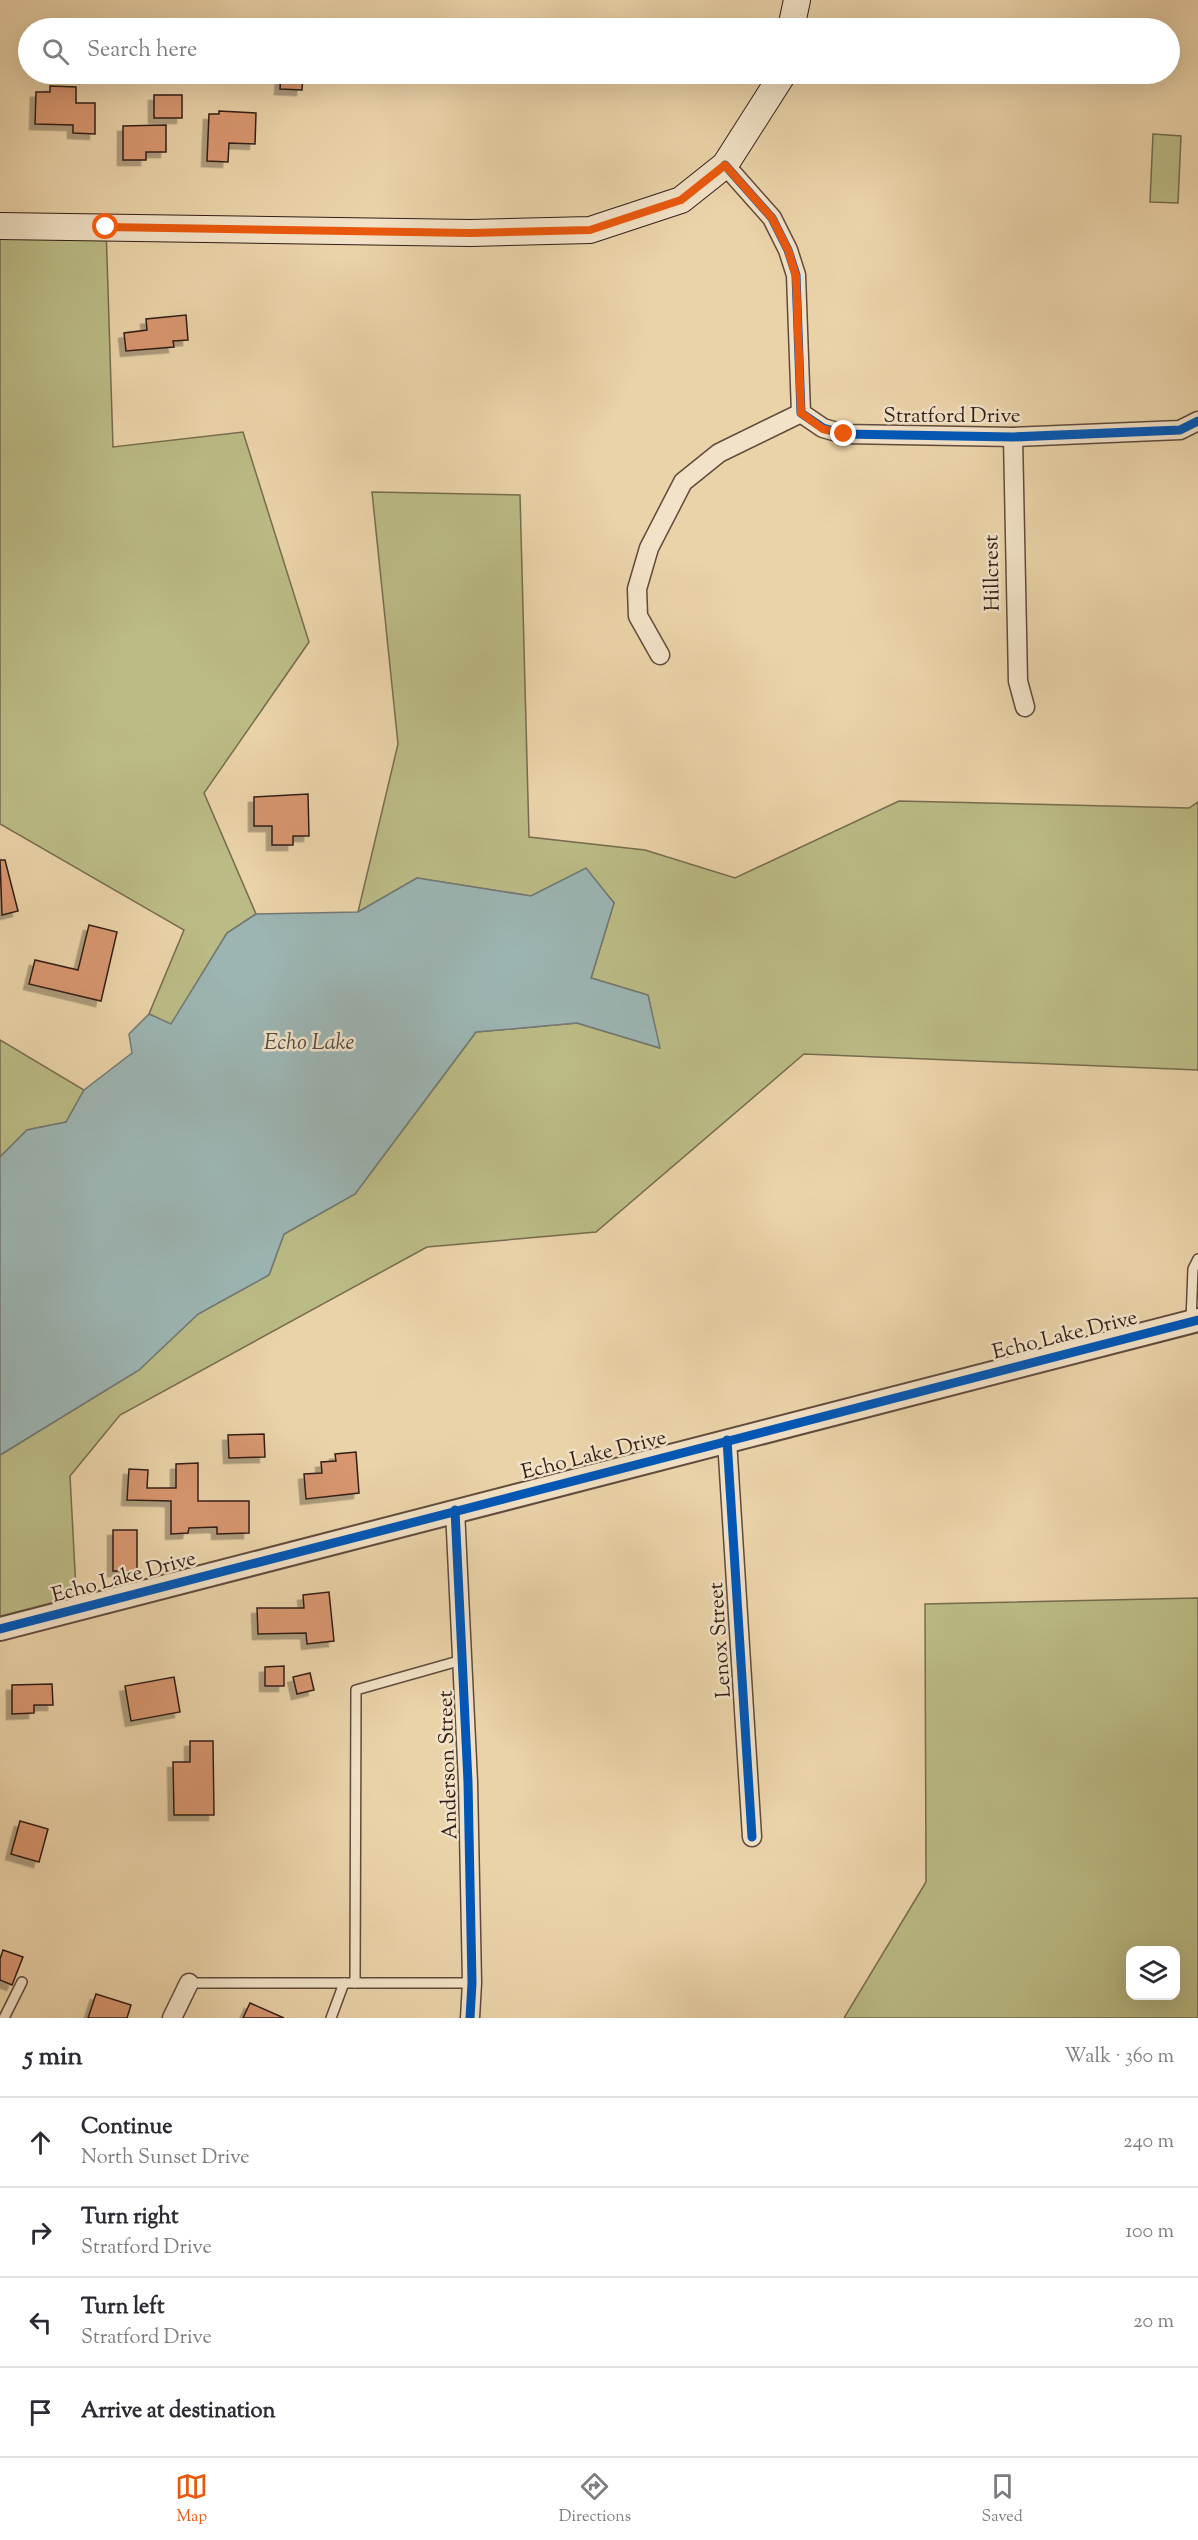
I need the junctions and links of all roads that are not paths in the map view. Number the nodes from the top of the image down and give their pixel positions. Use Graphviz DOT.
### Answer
graph roads {
  1 [pos="797,0"];
  2 [pos="793,18"];
  3 [pos="777,84"];
  4 [pos="725,165"];
  5 [pos="0,226"];
  6 [pos="801,413"];
  7 [pos="1198,421"];
  8 [pos="1013,436"];
  9 [pos="660,656"];
  10 [pos="1025,708"];
  11 [pos="1198,1258"];
  12 [pos="1195,1321"];
  13 [pos="727,1440"];
  14 [pos="455,1510"];
  15 [pos="0,1629"];
  16 [pos="462,1660"];
  17 [pos="752,1837"];
  18 [pos="21,1982"];
  19 [pos="189,1983"];
  20 [pos="350,1983"];
  21 [pos="472,1983"];
  22 [pos="4,2018"];
  23 [pos="171,2018"];
  24 [pos="331,2018"];
  25 [pos="470,2018"];
  1 -- 2 [label="main road"];
  3 -- 4 [label="main road"];
  4 -- 5 [label="main road"];
  4 -- 6 [label="street"];
  6 -- 8 [label="street, Stratford Drive"];
  6 -- 9 [label="street"];
  7 -- 8 [label="street, Stratford Drive"];
  8 -- 10 [label="street, Hillcrest"];
  11 -- 12 [label="lane"];
  12 -- 13 [label="street, Echo Lake Drive"];
  13 -- 14 [label="street, Echo Lake Drive"];
  13 -- 17 [label="street, Lenox Street"];
  14 -- 15 [label="street, Echo Lake Drive"];
  14 -- 16 [label="street, Anderson Street"];
  16 -- 20 [label="lane"];
  16 -- 21 [label="street, Anderson Street"];
  18 -- 22 [label="lane"];
  19 -- 20 [label="lane"];
  19 -- 23 [label="street"];
  20 -- 21 [label="lane"];
  20 -- 24 [label="lane"];
  21 -- 25 [label="street, Anderson Street"];
}
